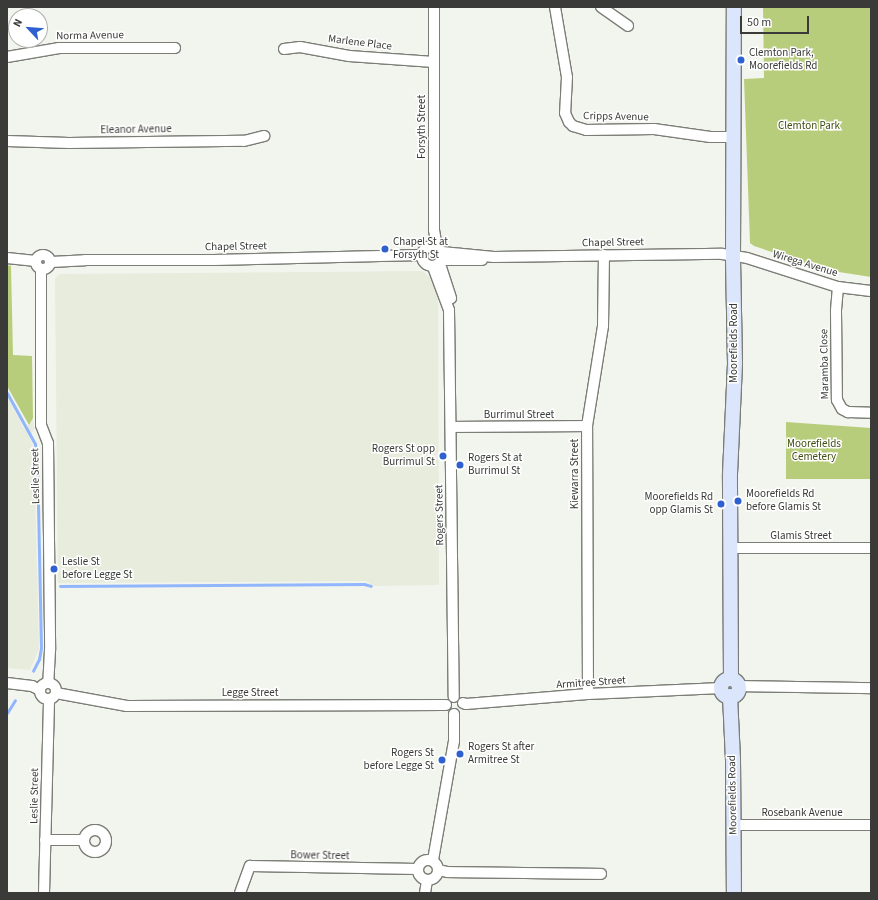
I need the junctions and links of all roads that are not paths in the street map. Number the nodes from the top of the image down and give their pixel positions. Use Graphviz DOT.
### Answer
graph roads {
  1 [pos="434,7"];
  2 [pos="555,7"];
  3 [pos="601,7"];
  4 [pos="734,7"];
  5 [pos="628,26"];
  6 [pos="175,48"];
  7 [pos="284,49"];
  8 [pos="7,57"];
  9 [pos="434,62"];
  10 [pos="264,136"];
  11 [pos="733,137"];
  12 [pos="7,141"];
  13 [pos="422,255"];
  14 [pos="604,255"];
  15 [pos="733,256"];
  16 [pos="494,257"];
  17 [pos="7,258"];
  18 [pos="439,258"];
  19 [pos="468,262"];
  20 [pos="38,265"];
  21 [pos="448,286"];
  22 [pos="838,287"];
  23 [pos="871,291"];
  24 [pos="449,310"];
  25 [pos="871,413"];
  26 [pos="587,426"];
  27 [pos="451,427"];
  28 [pos="730,548"];
  29 [pos="871,548"];
  30 [pos="7,683"];
  31 [pos="48,683"];
  32 [pos="730,688"];
  33 [pos="871,688"];
  34 [pos="40,690"];
  35 [pos="588,694"];
  36 [pos="53,696"];
  37 [pos="454,696"];
  38 [pos="463,703"];
  39 [pos="446,705"];
  40 [pos="454,714"];
  41 [pos="734,825"];
  42 [pos="871,825"];
  43 [pos="46,840"];
  44 [pos="84,840"];
  45 [pos="433,860"];
  46 [pos="418,869"];
  47 [pos="439,870"];
  48 [pos="601,874"];
  49 [pos="427,880"];
  50 [pos="44,893"];
  51 [pos="240,893"];
  52 [pos="425,893"];
  53 [pos="734,893"];
  1 -- 9 [label="street, Forsyth Street"];
  2 -- 11 [label="street, Cripps Avenue"];
  3 -- 5 [label="street"];
  4 -- 11 [label="main road, Moorefields Road"];
  6 -- 8 [label="street, Norma Avenue"];
  7 -- 9 [label="street, Marlene Place"];
  9 -- 18 [label="street, Forsyth Street"];
  10 -- 12 [label="street, Eleanor Avenue"];
  11 -- 15 [label="main road, Moorefields Road"];
  13 -- 18 [label="street"];
  13 -- 18 [label="street"];
  13 -- 20 [label="street, Chapel Street"];
  14 -- 15 [label="street, Chapel Street"];
  14 -- 16 [label="street, Chapel Street"];
  14 -- 26 [label="street, Kiewarra Street"];
  15 -- 22 [label="street, Wirega Avenue"];
  15 -- 28 [label="main road, Moorefields Road"];
  16 -- 18 [label="street, Chapel Street"];
  16 -- 19 [label="street, Chapel Street"];
  17 -- 20 [label="street"];
  18 -- 19 [label="street, Chapel Street"];
  18 -- 21 [label="street, Rogers Street"];
  18 -- 24 [label="street, Rogers Street"];
  19 -- 21 [label="street, Chapel Street"];
  20 -- 31 [label="street, Leslie Street"];
  21 -- 24 [label="street, Rogers Street"];
  22 -- 23 [label="street, Wirega Avenue"];
  22 -- 25 [label="street, Maramba Close"];
  24 -- 27 [label="street, Rogers Street"];
  26 -- 27 [label="street, Burrimul Street"];
  26 -- 35 [label="street, Kiewarra Street"];
  27 -- 37 [label="street, Rogers Street"];
  28 -- 29 [label="street, Glamis Street"];
  28 -- 32 [label="main road, Moorefields Road"];
  30 -- 34 [label="street"];
  31 -- 34 [label="street"];
  31 -- 36 [label="street"];
  32 -- 33 [label="street, Armitree Street"];
  32 -- 35 [label="street, Armitree Street"];
  32 -- 41 [label="main road, Moorefields Road"];
  34 -- 36 [label="street"];
  35 -- 38 [label="street, Armitree Street"];
  36 -- 39 [label="street, Legge Street"];
  36 -- 43 [label="street, Leslie Street"];
  37 -- 38 [label="street"];
  37 -- 39 [label="street"];
  38 -- 40 [label="street"];
  39 -- 40 [label="street"];
  40 -- 45 [label="street"];
  41 -- 42 [label="street, Rosebank Avenue"];
  41 -- 53 [label="main road, Moorefields Road"];
  43 -- 44 [label="street"];
  43 -- 50 [label="street, Leslie Street"];
  45 -- 46 [label="street"];
  45 -- 47 [label="street"];
  46 -- 49 [label="street"];
  46 -- 51 [label="street, Bower Street"];
  47 -- 48 [label="street"];
  47 -- 49 [label="street"];
  49 -- 52 [label="street"];
}
